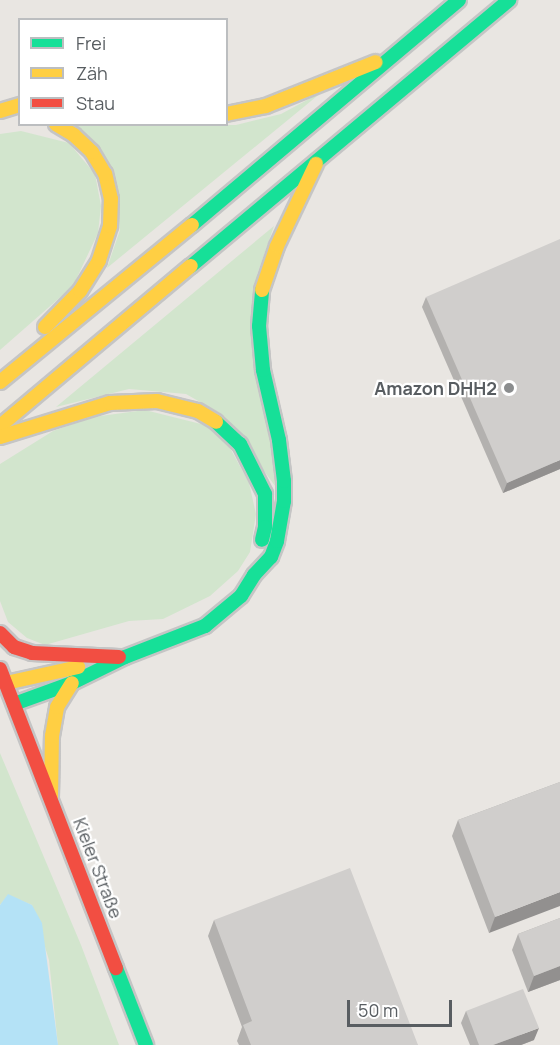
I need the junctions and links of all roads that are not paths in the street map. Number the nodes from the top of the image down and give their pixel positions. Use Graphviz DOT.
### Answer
graph roads {
  1 [pos="459,0"];
  2 [pos="509,0"];
  3 [pos="398,52"];
  4 [pos="18,106"];
  5 [pos="0,111"];
  6 [pos="228,114"];
  7 [pos="18,119"];
  8 [pos="0,120"];
  9 [pos="59,126"];
  10 [pos="316,164"];
  11 [pos="0,374"];
  12 [pos="0,382"];
  13 [pos="0,426"];
  14 [pos="0,437"];
  15 [pos="254,575"];
  16 [pos="0,633"];
  17 [pos="125,657"];
  18 [pos="0,669"];
  19 [pos="6,683"];
  20 [pos="72,683"];
  21 [pos="14,704"];
  22 [pos="51,797"];
  23 [pos="146,1045"];
  1 -- 3 [label="main road"];
  2 -- 10 [label="main road"];
  3 -- 6 [label="main road"];
  3 -- 12 [label="main road"];
  4 -- 5 [label="main road"];
  7 -- 8 [label="main road"];
  9 -- 11 [label="main road"];
  10 -- 13 [label="main road"];
  10 -- 15 [label="main road"];
  14 -- 15 [label="main road"];
  15 -- 17 [label="main road"];
  16 -- 17 [label="main road"];
  17 -- 19 [label="main road"];
  17 -- 20 [label="main road"];
  18 -- 19 [label="main road, Kieler Straße"];
  19 -- 21 [label="main road, Kieler Straße"];
  20 -- 21 [label="main road"];
  20 -- 22 [label="main road"];
  21 -- 22 [label="main road, Kieler Straße"];
  22 -- 23 [label="main road, Kieler Straße"];
}
